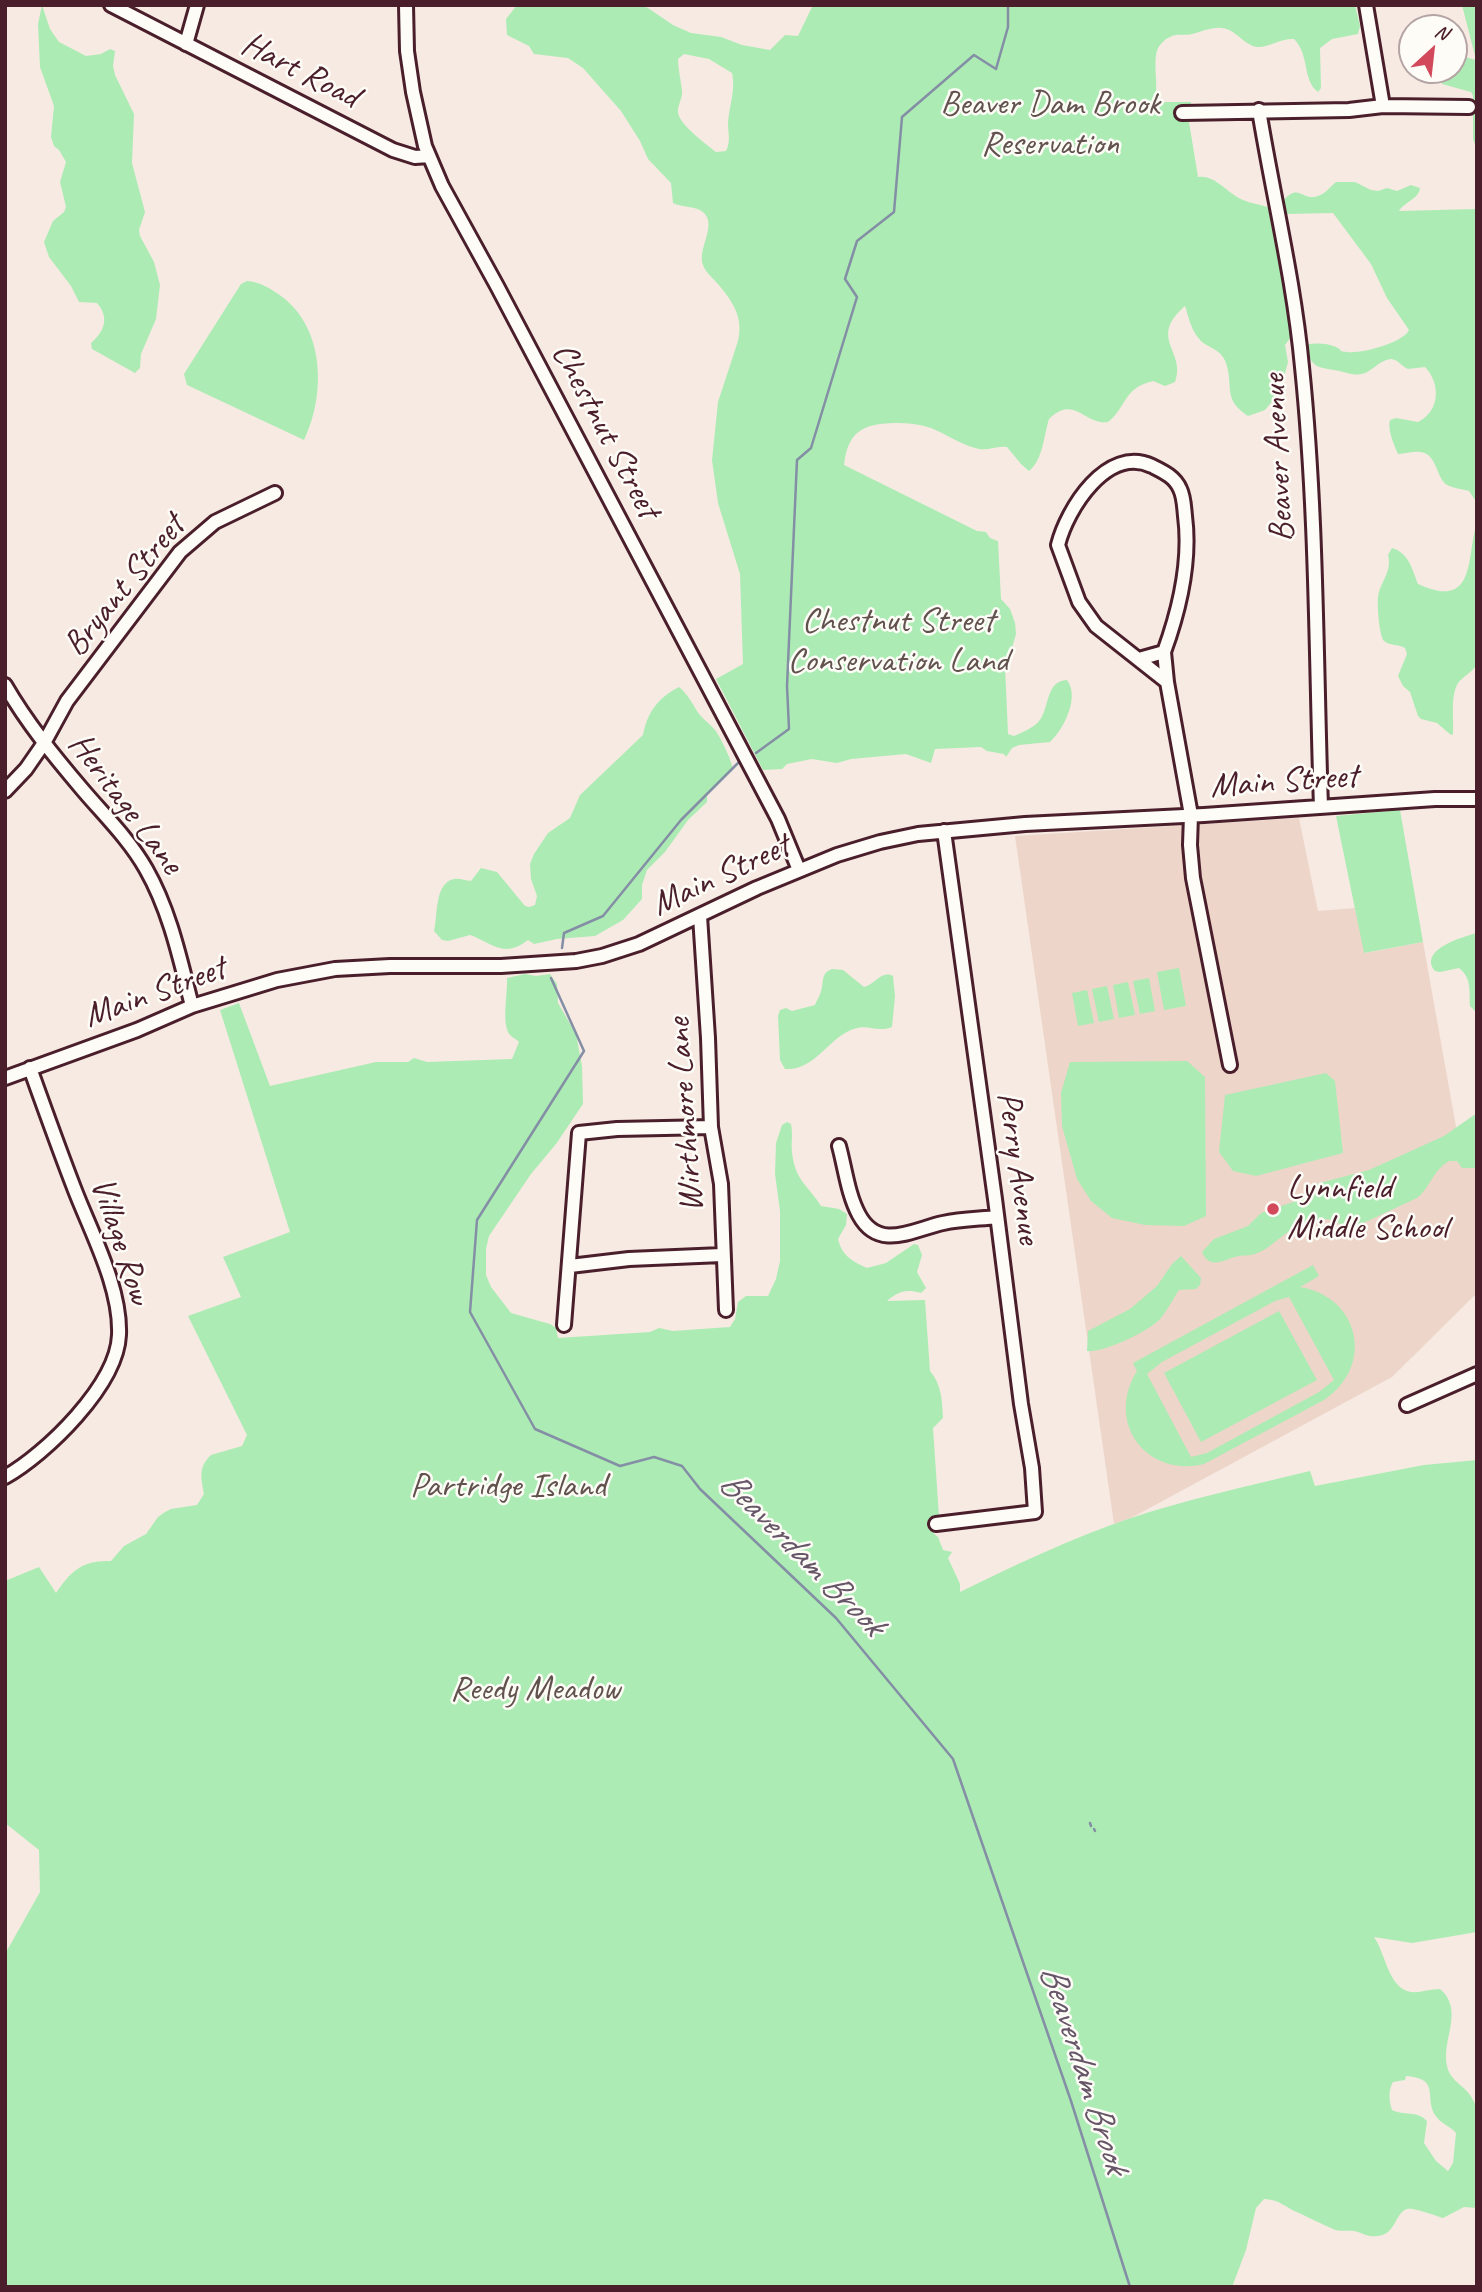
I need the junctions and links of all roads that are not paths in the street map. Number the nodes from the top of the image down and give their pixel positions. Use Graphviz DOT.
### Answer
graph roads {
  1 [pos="111,5"];
  2 [pos="197,5"];
  3 [pos="406,5"];
  4 [pos="1366,5"];
  5 [pos="186,44"];
  6 [pos="1383,106"];
  7 [pos="1469,107"];
  8 [pos="1258,110"];
  9 [pos="1182,113"];
  10 [pos="429,156"];
  11 [pos="275,493"];
  12 [pos="1164,652"];
  13 [pos="1139,659"];
  14 [pos="1167,682"];
  15 [pos="5,685"];
  16 [pos="44,743"];
  17 [pos="5,791"];
  18 [pos="1477,799"];
  19 [pos="1321,807"];
  20 [pos="1191,816"];
  21 [pos="944,831"];
  22 [pos="799,870"];
  23 [pos="700,916"];
  24 [pos="192,1006"];
  25 [pos="1230,1065"];
  26 [pos="30,1068"];
  27 [pos="5,1078"];
  28 [pos="711,1127"];
  29 [pos="839,1146"];
  30 [pos="997,1217"];
  31 [pos="722,1255"];
  32 [pos="570,1266"];
  33 [pos="726,1310"];
  34 [pos="564,1325"];
  35 [pos="1477,1374"];
  36 [pos="1407,1405"];
  37 [pos="5,1477"];
  38 [pos="936,1524"];
  1 -- 5 [label="street, Hart Road"];
  2 -- 5 [label="street"];
  3 -- 10 [label="street, Chestnut Street"];
  4 -- 6 [label="street"];
  5 -- 10 [label="street, Hart Road"];
  6 -- 7 [label="street"];
  6 -- 8 [label="street"];
  8 -- 9 [label="street"];
  8 -- 19 [label="street, Beaver Avenue"];
  10 -- 22 [label="street, Chestnut Street"];
  11 -- 16 [label="street, Bryant Street"];
  12 -- 13 [label="street"];
  12 -- 13 [label="street"];
  12 -- 14 [label="street"];
  13 -- 14 [label="street"];
  14 -- 20 [label="street"];
  15 -- 16 [label="street, Heritage Lane"];
  16 -- 17 [label="street, Bryant Street"];
  16 -- 24 [label="street, Heritage Lane"];
  18 -- 19 [label="street, Main Street"];
  19 -- 20 [label="street, Main Street"];
  20 -- 21 [label="street, Main Street"];
  20 -- 25 [label="street"];
  21 -- 22 [label="street, Main Street"];
  21 -- 30 [label="street, Perry Avenue"];
  22 -- 23 [label="street, Main Street"];
  23 -- 24 [label="street, Main Street"];
  23 -- 28 [label="street, Wirthmore Lane"];
  24 -- 26 [label="street, Main Street"];
  26 -- 27 [label="street, Main Street"];
  26 -- 37 [label="street, Village Row"];
  28 -- 31 [label="street, Wirthmore Lane"];
  28 -- 32 [label="street"];
  29 -- 30 [label="street"];
  30 -- 38 [label="street, Perry Avenue"];
  31 -- 32 [label="street"];
  31 -- 33 [label="street, Wirthmore Lane"];
  32 -- 34 [label="street"];
  35 -- 36 [label="street"];
}
